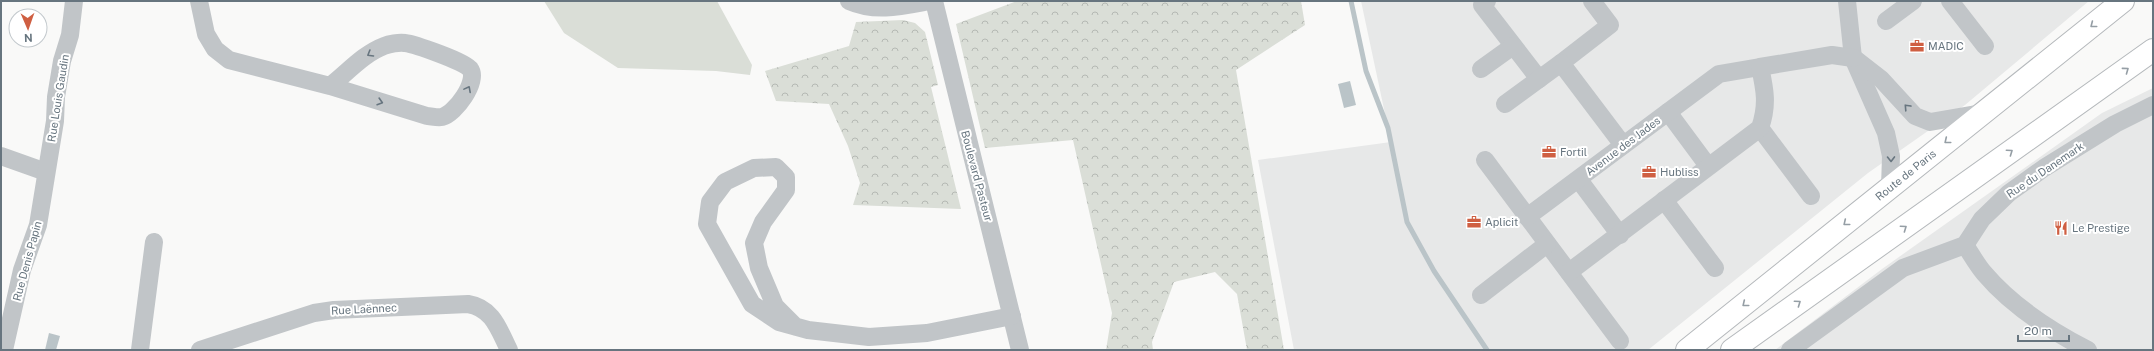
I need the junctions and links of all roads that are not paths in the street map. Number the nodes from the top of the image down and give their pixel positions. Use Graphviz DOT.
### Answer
graph roads {
  1 [pos="74,1"];
  2 [pos="200,1"];
  3 [pos="849,1"];
  4 [pos="930,1"];
  5 [pos="934,1"];
  6 [pos="1488,1"];
  7 [pos="1592,1"];
  8 [pos="1847,1"];
  9 [pos="1912,1"];
  10 [pos="1950,1"];
  11 [pos="2123,1"];
  12 [pos="1886,21"];
  13 [pos="1513,46"];
  14 [pos="1985,46"];
  15 [pos="2153,50"];
  16 [pos="1853,58"];
  17 [pos="1561,64"];
  18 [pos="1760,67"];
  19 [pos="1481,69"];
  20 [pos="1539,79"];
  21 [pos="330,86"];
  22 [pos="1505,104"];
  23 [pos="2153,105"];
  24 [pos="1668,112"];
  25 [pos="1982,113"];
  26 [pos="1760,128"];
  27 [pos="1623,145"];
  28 [pos="1,156"];
  29 [pos="1484,160"];
  30 [pos="1708,166"];
  31 [pos="46,172"];
  32 [pos="1579,180"];
  33 [pos="1890,187"];
  34 [pos="1811,196"];
  35 [pos="1664,200"];
  36 [pos="1527,217"];
  37 [pos="1620,235"];
  38 [pos="154,242"];
  39 [pos="1547,244"];
  40 [pos="1965,245"];
  41 [pos="1715,268"];
  42 [pos="1569,272"];
  43 [pos="1481,295"];
  44 [pos="1012,316"];
  45 [pos="796,327"];
  46 [pos="1620,341"];
  47 [pos="4,350"];
  48 [pos="140,350"];
  49 [pos="200,350"];
  50 [pos="509,350"];
  51 [pos="1020,350"];
  52 [pos="1688,350"];
  53 [pos="1732,350"];
  54 [pos="1790,350"];
  55 [pos="2088,350"];
  1 -- 31 [label="street, Rue Louis Gaudin"];
  2 -- 21 [label="street"];
  3 -- 4 [label="street"];
  5 -- 44 [label="street, Boulevard Pasteur"];
  6 -- 13 [label="street"];
  7 -- 17 [label="street"];
  8 -- 16 [label="street"];
  9 -- 12 [label="street"];
  10 -- 14 [label="street"];
  11 -- 25 [label="main road, Route de Paris, one-way"];
  13 -- 19 [label="street"];
  13 -- 20 [label="street"];
  53 -- 15 [label="main road, one-way"];
  16 -- 18 [label="street, Avenue des Jades"];
  25 -- 16 [label="street, one-way"];
  16 -- 33 [label="street, one-way"];
  17 -- 20 [label="street"];
  17 -- 27 [label="street"];
  18 -- 24 [label="street, Avenue des Jades"];
  18 -- 26 [label="street"];
  20 -- 22 [label="street"];
  21 -- 21 [label="street, one-way"];
  23 -- 40 [label="street, Rue du Danemark"];
  24 -- 27 [label="street, Avenue des Jades"];
  24 -- 30 [label="street, Avenue des Jades"];
  25 -- 33 [label="main road, Route de Paris, one-way"];
  26 -- 30 [label="street"];
  26 -- 34 [label="street"];
  27 -- 32 [label="street, Avenue des Jades"];
  28 -- 31 [label="street"];
  29 -- 36 [label="street"];
  30 -- 35 [label="street"];
  31 -- 47 [label="street, Rue Denis Papin"];
  32 -- 36 [label="street, Avenue des Jades"];
  32 -- 37 [label="street, Avenue des Jades"];
  33 -- 52 [label="main road, Route de Paris, one-way"];
  35 -- 37 [label="street"];
  35 -- 41 [label="street"];
  36 -- 39 [label="street"];
  37 -- 42 [label="street"];
  38 -- 48 [label="street"];
  39 -- 42 [label="street"];
  39 -- 43 [label="street"];
  40 -- 54 [label="street"];
  40 -- 55 [label="street"];
  42 -- 46 [label="street"];
  44 -- 45 [label="street"];
  44 -- 51 [label="street, Boulevard Pasteur"];
  45 -- 45 [label="street"];
  49 -- 50 [label="street, Rue Laënnec"];
}
